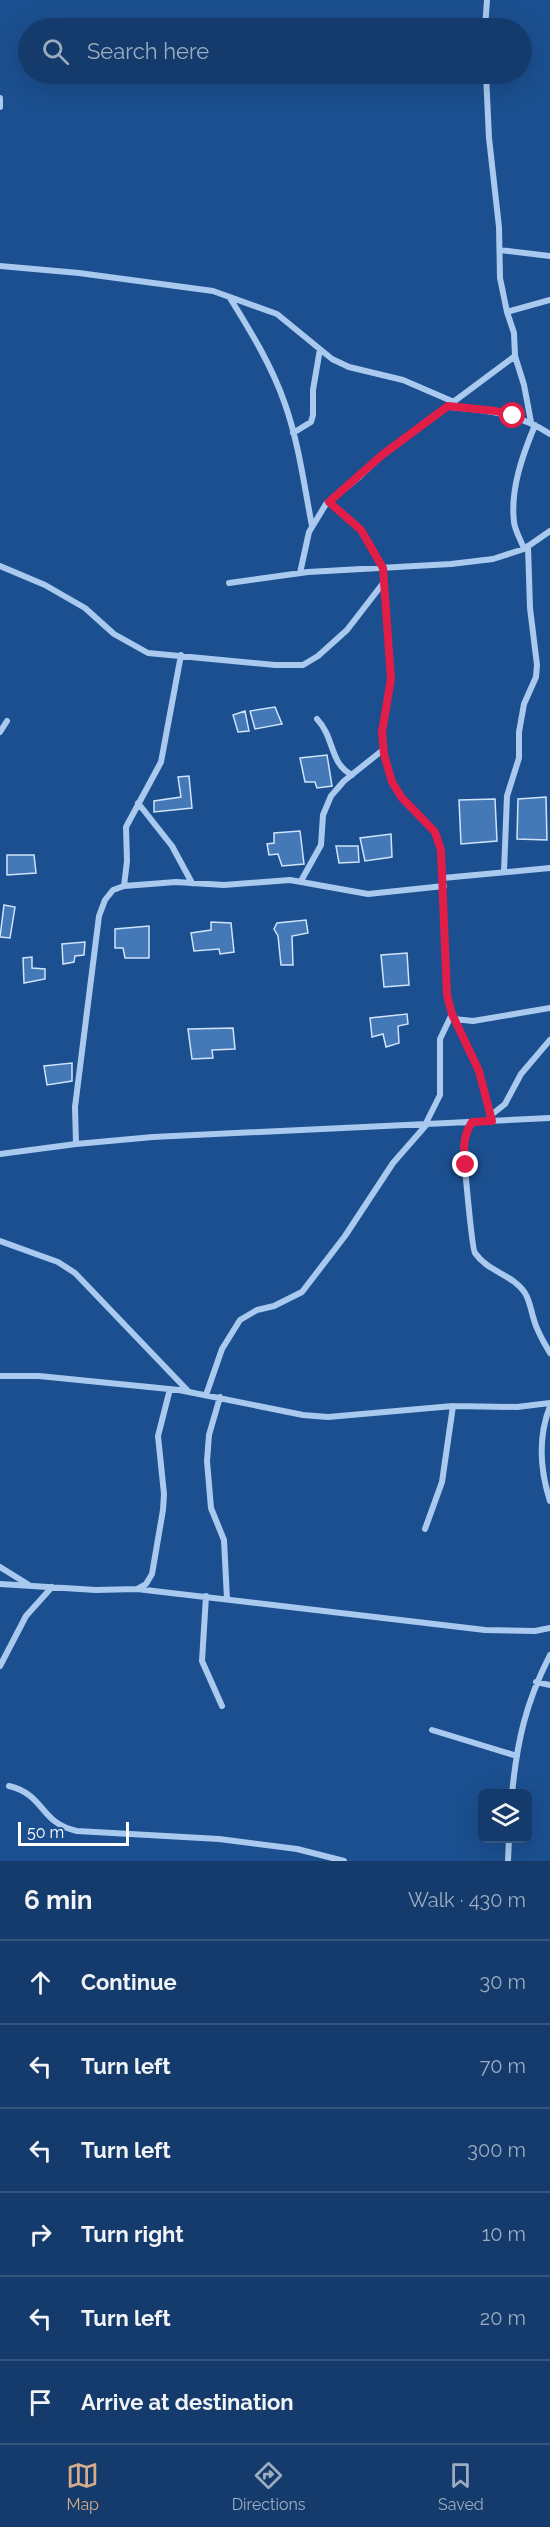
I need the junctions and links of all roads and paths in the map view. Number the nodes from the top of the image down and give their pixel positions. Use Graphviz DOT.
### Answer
graph roads {
  1 [pos="487,0"];
  2 [pos="486,18"];
  3 [pos="487,84"];
  4 [pos="0,98"];
  5 [pos="0,107"];
  6 [pos="500,250"];
  7 [pos="550,256"];
  8 [pos="0,266"];
  9 [pos="229,298"];
  10 [pos="550,300"];
  11 [pos="507,312"];
  12 [pos="320,349"];
  13 [pos="515,356"];
  14 [pos="451,404"];
  15 [pos="533,424"];
  16 [pos="293,433"];
  17 [pos="550,434"];
  18 [pos="329,502"];
  19 [pos="312,526"];
  20 [pos="550,531"];
  21 [pos="526,547"];
  22 [pos="0,566"];
  23 [pos="383,568"];
  24 [pos="300,573"];
  25 [pos="385,581"];
  26 [pos="229,583"];
  27 [pos="181,655"];
  28 [pos="317,719"];
  29 [pos="7,721"];
  30 [pos="0,732"];
  31 [pos="384,749"];
  32 [pos="352,775"];
  33 [pos="138,803"];
  34 [pos="550,868"];
  35 [pos="504,871"];
  36 [pos="443,878"];
  37 [pos="301,881"];
  38 [pos="192,883"];
  39 [pos="124,886"];
  40 [pos="444,886"];
  41 [pos="550,1008"];
  42 [pos="453,1016"];
  43 [pos="550,1040"];
  44 [pos="550,1118"];
  45 [pos="491,1119"];
  46 [pos="472,1122"];
  47 [pos="427,1123"];
  48 [pos="76,1144"];
  49 [pos="0,1154"];
  50 [pos="0,1241"];
  51 [pos="550,1353"];
  52 [pos="0,1376"];
  53 [pos="170,1389"];
  54 [pos="190,1392"];
  55 [pos="206,1395"];
  56 [pos="220,1398"];
  57 [pos="550,1404"];
  58 [pos="453,1406"];
  59 [pos="550,1501"];
  60 [pos="425,1529"];
  61 [pos="0,1568"];
  62 [pos="0,1584"];
  63 [pos="30,1586"];
  64 [pos="52,1587"];
  65 [pos="137,1589"];
  66 [pos="206,1596"];
  67 [pos="227,1599"];
  68 [pos="550,1628"];
  69 [pos="550,1655"];
  70 [pos="0,1666"];
  71 [pos="536,1682"];
  72 [pos="550,1685"];
  73 [pos="222,1706"];
  74 [pos="432,1730"];
  75 [pos="517,1756"];
  76 [pos="9,1786"];
  77 [pos="513,1789"];
  78 [pos="509,1843"];
  79 [pos="344,1861"];
  80 [pos="508,1861"];
  1 -- 2 [label="street"];
  3 -- 6 [label="street"];
  4 -- 5 [label="street"];
  6 -- 7 [label="street"];
  6 -- 11 [label="street"];
  8 -- 9 [label="street"];
  9 -- 12 [label="street"];
  9 -- 16 [label="street"];
  10 -- 11 [label="street"];
  11 -- 13 [label="street"];
  12 -- 14 [label="street"];
  12 -- 16 [label="street"];
  13 -- 14 [label="street"];
  13 -- 15 [label="street"];
  14 -- 15 [label="street"];
  14 -- 18 [label="street"];
  15 -- 17 [label="street"];
  15 -- 21 [label="street"];
  16 -- 19 [label="street"];
  18 -- 19 [label="street"];
  18 -- 23 [label="street"];
  19 -- 24 [label="street"];
  20 -- 21 [label="street"];
  21 -- 23 [label="street"];
  21 -- 35 [label="street"];
  22 -- 27 [label="street"];
  23 -- 24 [label="street"];
  23 -- 25 [label="street"];
  24 -- 26 [label="street"];
  25 -- 27 [label="street"];
  25 -- 31 [label="street"];
  27 -- 33 [label="street"];
  28 -- 32 [label="street"];
  29 -- 30 [label="street"];
  31 -- 32 [label="street"];
  31 -- 36 [label="street"];
  32 -- 37 [label="street"];
  33 -- 38 [label="street"];
  33 -- 39 [label="street"];
  34 -- 35 [label="street"];
  35 -- 36 [label="street"];
  36 -- 40 [label="street"];
  37 -- 38 [label="street"];
  37 -- 40 [label="street"];
  38 -- 39 [label="street"];
  39 -- 48 [label="street"];
  40 -- 42 [label="street"];
  41 -- 42 [label="street"];
  42 -- 45 [label="street"];
  42 -- 47 [label="street"];
  43 -- 45 [label="street"];
  44 -- 45 [label="street"];
  45 -- 46 [label="street"];
  46 -- 47 [label="street"];
  46 -- 51 [label="street"];
  47 -- 48 [label="street"];
  47 -- 55 [label="street"];
  48 -- 49 [label="street"];
  50 -- 54 [label="street"];
  52 -- 53 [label="street"];
  53 -- 54 [label="street"];
  53 -- 65 [label="street"];
  54 -- 55 [label="street"];
  55 -- 56 [label="street"];
  56 -- 58 [label="street"];
  56 -- 67 [label="street"];
  57 -- 58 [label="street"];
  57 -- 59 [label="street"];
  58 -- 60 [label="street"];
  61 -- 63 [label="street"];
  62 -- 63 [label="street"];
  63 -- 64 [label="street"];
  64 -- 65 [label="street"];
  64 -- 70 [label="street"];
  65 -- 66 [label="street"];
  66 -- 67 [label="street"];
  66 -- 73 [label="street"];
  67 -- 68 [label="street"];
  69 -- 71 [label="street"];
  71 -- 72 [label="street"];
  71 -- 75 [label="street"];
  74 -- 75 [label="street"];
  75 -- 77 [label="street"];
  76 -- 79 [label="street"];
  78 -- 80 [label="street"];
}
